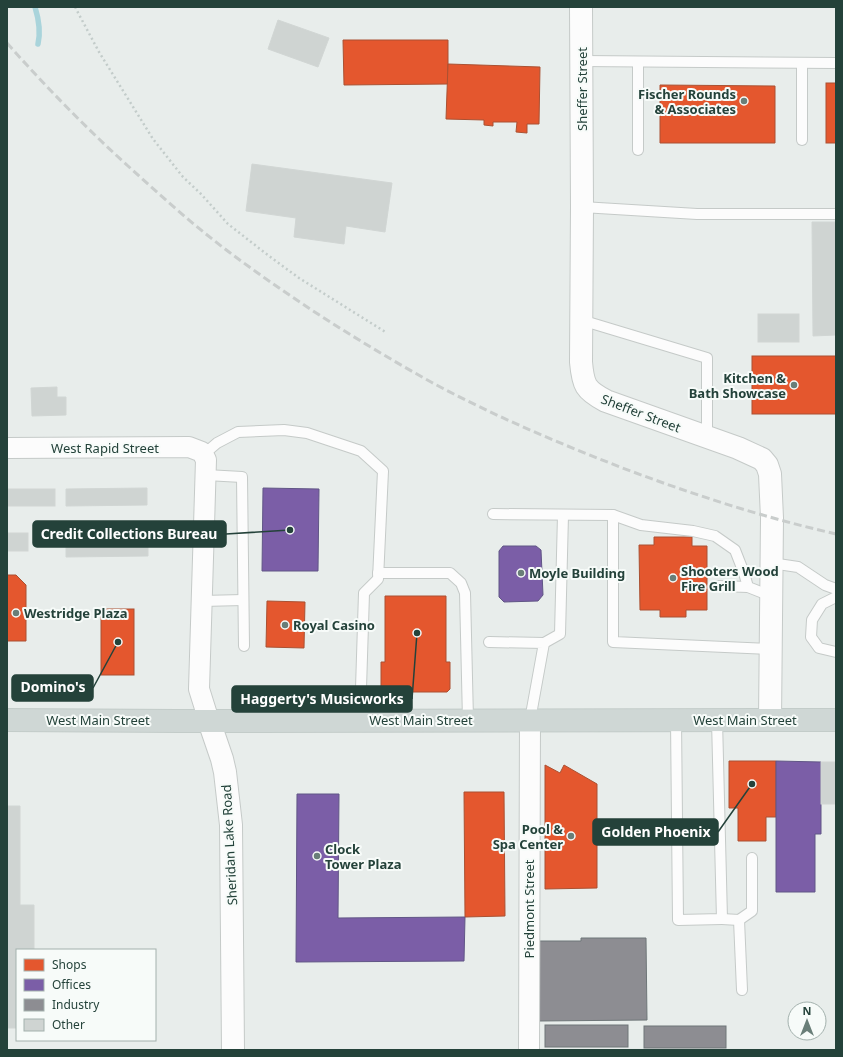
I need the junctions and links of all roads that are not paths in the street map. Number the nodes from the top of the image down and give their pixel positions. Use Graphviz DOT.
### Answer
graph roads {
  1 [pos="581,7"];
  2 [pos="582,61"];
  3 [pos="638,62"];
  4 [pos="802,63"];
  5 [pos="836,63"];
  6 [pos="802,140"];
  7 [pos="638,150"];
  8 [pos="582,207"];
  9 [pos="836,214"];
  10 [pos="581,320"];
  11 [pos="707,437"];
  12 [pos="7,448"];
  13 [pos="202,452"];
  14 [pos="206,475"];
  15 [pos="493,514"];
  16 [pos="563,515"];
  17 [pos="613,515"];
  18 [pos="771,563"];
  19 [pos="378,573"];
  20 [pos="718,586"];
  21 [pos="748,587"];
  22 [pos="836,589"];
  23 [pos="771,596"];
  24 [pos="836,597"];
  25 [pos="243,600"];
  26 [pos="202,601"];
  27 [pos="489,642"];
  28 [pos="544,643"];
  29 [pos="244,646"];
  30 [pos="770,649"];
  31 [pos="836,652"];
  32 [pos="7,720"];
  33 [pos="360,720"];
  34 [pos="468,720"];
  35 [pos="530,720"];
  36 [pos="676,720"];
  37 [pos="717,720"];
  38 [pos="770,720"];
  39 [pos="836,720"];
  40 [pos="209,721"];
  41 [pos="752,858"];
  42 [pos="722,919"];
  43 [pos="739,920"];
  44 [pos="742,990"];
  45 [pos="233,1050"];
  46 [pos="529,1050"];
  1 -- 2 [label="street, Sheffer Street"];
  2 -- 3 [label="lane"];
  2 -- 8 [label="street, Sheffer Street"];
  3 -- 4 [label="lane"];
  3 -- 7 [label="lane"];
  4 -- 5 [label="lane"];
  4 -- 6 [label="lane"];
  8 -- 9 [label="lane"];
  8 -- 10 [label="street, Sheffer Street"];
  10 -- 11 [label="street, Sheffer Street"];
  10 -- 11 [label="lane"];
  11 -- 18 [label="street, Sheffer Street"];
  12 -- 13 [label="street, West Rapid Street"];
  13 -- 14 [label="street, Sheridan Lake Road"];
  13 -- 19 [label="lane"];
  14 -- 25 [label="lane"];
  14 -- 26 [label="street, Sheridan Lake Road"];
  15 -- 16 [label="lane"];
  16 -- 17 [label="lane"];
  16 -- 28 [label="lane"];
  17 -- 21 [label="lane"];
  17 -- 30 [label="lane"];
  18 -- 22 [label="lane"];
  18 -- 23 [label="street, Sheffer Street"];
  19 -- 33 [label="lane"];
  19 -- 34 [label="lane"];
  20 -- 21 [label="lane"];
  21 -- 23 [label="lane"];
  23 -- 30 [label="street, Sheffer Street"];
  24 -- 31 [label="lane"];
  25 -- 26 [label="lane"];
  25 -- 29 [label="lane"];
  26 -- 40 [label="street, Sheridan Lake Road"];
  27 -- 28 [label="lane"];
  28 -- 35 [label="lane"];
  30 -- 38 [label="street, Sheffer Street"];
  32 -- 40 [label="main road, West Main Street"];
  33 -- 34 [label="main road, West Main Street"];
  33 -- 40 [label="main road, West Main Street"];
  34 -- 35 [label="main road, West Main Street"];
  35 -- 36 [label="main road, West Main Street"];
  35 -- 46 [label="street, Piedmont Street"];
  36 -- 37 [label="main road, West Main Street"];
  36 -- 42 [label="lane"];
  37 -- 38 [label="main road, West Main Street"];
  37 -- 42 [label="lane"];
  38 -- 39 [label="main road, West Main Street"];
  40 -- 45 [label="street, Sheridan Lake Road"];
  41 -- 43 [label="lane"];
  42 -- 43 [label="lane"];
  43 -- 44 [label="lane"];
}
